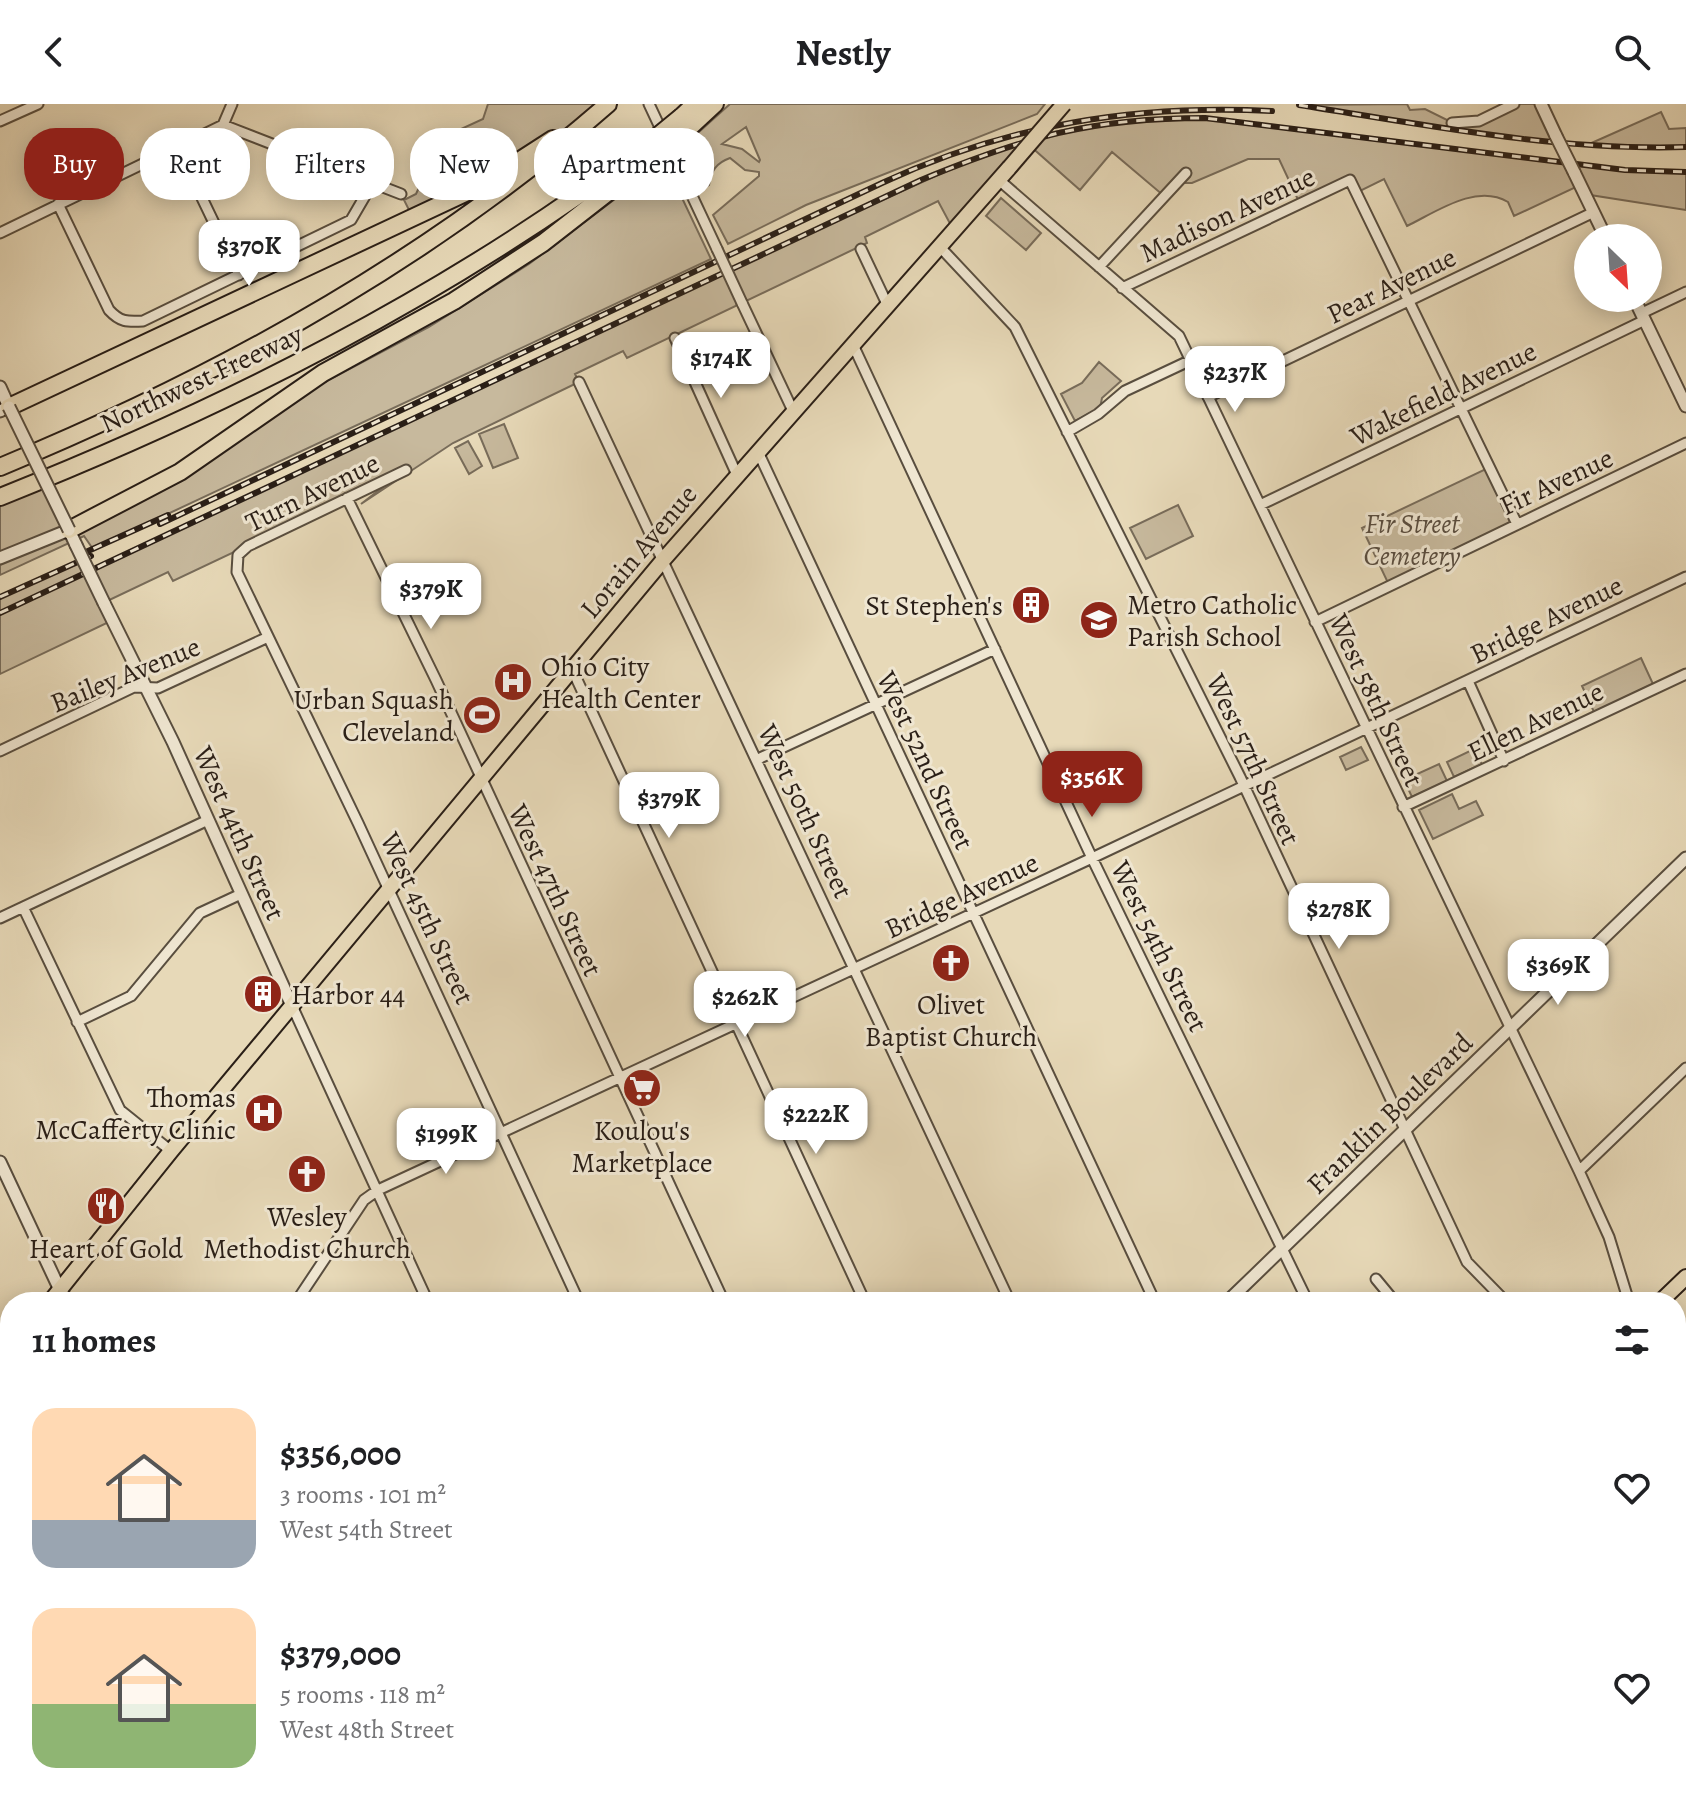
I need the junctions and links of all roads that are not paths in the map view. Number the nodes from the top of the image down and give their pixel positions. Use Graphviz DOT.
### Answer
graph roads {
  1 [pos="38,104"];
  2 [pos="232,104"];
  3 [pos="649,104"];
  4 [pos="695,104"];
  5 [pos="715,104"];
  6 [pos="1064,104"];
  7 [pos="1514,104"];
  8 [pos="1541,104"];
  9 [pos="607,105"];
  10 [pos="0,121"];
  11 [pos="1452,123"];
  12 [pos="684,124"];
  13 [pos="223,125"];
  14 [pos="216,128"];
  15 [pos="679,128"];
  16 [pos="266,142"];
  17 [pos="140,164"];
  18 [pos="1186,173"];
  19 [pos="999,180"];
  20 [pos="394,192"];
  21 [pos="401,194"];
  22 [pos="203,200"];
  23 [pos="363,200"];
  24 [pos="575,200"];
  25 [pos="593,200"];
  26 [pos="58,204"];
  27 [pos="1594,212"];
  28 [pos="1600,224"];
  29 [pos="0,233"];
  30 [pos="940,247"];
  31 [pos="861,249"];
  32 [pos="1099,267"];
  33 [pos="239,275"];
  34 [pos="1122,288"];
  35 [pos="1686,292"];
  36 [pos="1410,300"];
  37 [pos="888,306"];
  38 [pos="1641,312"];
  39 [pos="1643,317"];
  40 [pos="675,338"];
  41 [pos="854,347"];
  42 [pos="1191,360"];
  43 [pos="579,382"];
  44 [pos="0,387"];
  45 [pos="1208,397"];
  46 [pos="1686,406"];
  47 [pos="5,409"];
  48 [pos="1461,409"];
  49 [pos="794,413"];
  50 [pos="1067,432"];
  51 [pos="1686,443"];
  52 [pos="759,454"];
  53 [pos="0,467"];
  54 [pos="406,470"];
  55 [pos="737,475"];
  56 [pos="0,497"];
  57 [pos="347,498"];
  58 [pos="1260,505"];
  59 [pos="1517,524"];
  60 [pos="73,537"];
  61 [pos="238,555"];
  62 [pos="0,558"];
  63 [pos="664,559"];
  64 [pos="1686,577"];
  65 [pos="1315,622"];
  66 [pos="266,638"];
  67 [pos="995,649"];
  68 [pos="572,669"];
  69 [pos="1686,674"];
  70 [pos="1468,681"];
  71 [pos="145,688"];
  72 [pos="876,705"];
  73 [pos="1366,729"];
  74 [pos="0,751"];
  75 [pos="758,759"];
  76 [pos="1504,761"];
  77 [pos="480,779"];
  78 [pos="1244,786"];
  79 [pos="1403,807"];
  80 [pos="208,820"];
  81 [pos="1092,858"];
  82 [pos="1686,858"];
  83 [pos="388,892"];
  84 [pos="241,894"];
  85 [pos="23,907"];
  86 [pos="974,914"];
  87 [pos="0,918"];
  88 [pos="855,969"];
  89 [pos="293,1008"];
  90 [pos="77,1022"];
  91 [pos="736,1024"];
  92 [pos="1511,1030"];
  93 [pos="1686,1068"];
  94 [pos="619,1077"];
  95 [pos="1405,1130"];
  96 [pos="501,1133"];
  97 [pos="171,1151"];
  98 [pos="0,1162"];
  99 [pos="1579,1171"];
  100 [pos="378,1190"];
  101 [pos="1283,1249"];
  102 [pos="1686,1277"];
  103 [pos="1376,1279"];
  104 [pos="53,1292"];
  105 [pos="58,1292"];
  106 [pos="303,1292"];
  107 [pos="424,1292"];
  108 [pos="574,1292"];
  109 [pos="719,1292"];
  110 [pos="860,1292"];
  111 [pos="1005,1292"];
  112 [pos="1150,1292"];
  113 [pos="1238,1292"];
  114 [pos="1303,1292"];
  115 [pos="1387,1292"];
  116 [pos="1496,1292"];
  117 [pos="1626,1292"];
  118 [pos="1670,1292"];
  1 -- 10 [label="street"];
  2 -- 13 [label="street"];
  3 -- 49 [label="street, bridge"];
  4 -- 12 [label="highway, Northwest Freeway"];
  5 -- 12 [label="highway"];
  6 -- 19 [label="main road, Lorain Avenue, bridge"];
  7 -- 11 [label="street"];
  8 -- 27 [label="street, bridge"];
  9 -- 47 [label="highway"];
  9 -- 53 [label="highway, Northwest Freeway"];
  12 -- 15 [label="highway, Northwest Freeway, bridge"];
  13 -- 14 [label="street"];
  13 -- 16 [label="street"];
  17 -- 26 [label="street"];
  18 -- 32 [label="street"];
  19 -- 30 [label="main road, Lorain Avenue"];
  19 -- 32 [label="street, West 58th Street"];
  20 -- 21 [label="street"];
  22 -- 33 [label="street"];
  23 -- 33 [label="street"];
  24 -- 56 [label="highway, Northwest Freeway"];
  25 -- 60 [label="highway"];
  26 -- 29 [label="street"];
  26 -- 33 [label="street"];
  27 -- 28 [label="street"];
  27 -- 36 [label="street, Pear Avenue"];
  30 -- 37 [label="main road, Lorain Avenue"];
  30 -- 50 [label="street, West 57th Street"];
  31 -- 37 [label="street"];
  32 -- 34 [label="street, West 58th Street"];
  34 -- 36 [label="street, Madison Avenue"];
  34 -- 42 [label="street, West 58th Street"];
  35 -- 39 [label="street, Wakefield Avenue"];
  36 -- 45 [label="street, Pear Avenue"];
  36 -- 48 [label="street"];
  37 -- 41 [label="main road, Lorain Avenue"];
  38 -- 39 [label="street"];
  39 -- 46 [label="street"];
  39 -- 48 [label="street, Wakefield Avenue"];
  40 -- 55 [label="street"];
  41 -- 49 [label="main road, Lorain Avenue"];
  41 -- 67 [label="street, West 54th Street"];
  42 -- 45 [label="street, West 58th Street"];
  42 -- 50 [label="street"];
  43 -- 63 [label="street, West 50th Street"];
  44 -- 47 [label="street, West 44th Street"];
  45 -- 58 [label="street, West 58th Street"];
  47 -- 60 [label="street, West 44th Street, bridge"];
  48 -- 58 [label="street, Wakefield Avenue"];
  48 -- 59 [label="street"];
  49 -- 52 [label="main road, Lorain Avenue"];
  50 -- 78 [label="street, West 57th Street"];
  51 -- 59 [label="street, Fir Avenue"];
  52 -- 55 [label="main road, Lorain Avenue"];
  52 -- 72 [label="street, West 52nd Street"];
  54 -- 57 [label="street, Turn Avenue"];
  55 -- 63 [label="main road, Lorain Avenue"];
  57 -- 61 [label="street, Turn Avenue"];
  57 -- 77 [label="street, West 47th Street"];
  58 -- 65 [label="street, West 58th Street"];
  59 -- 65 [label="street, Fir Avenue"];
  60 -- 62 [label="street"];
  60 -- 71 [label="street, West 44th Street, bridge"];
  61 -- 66 [label="street, West 45th Street"];
  63 -- 68 [label="main road, Lorain Avenue"];
  63 -- 75 [label="street, West 50th Street"];
  64 -- 70 [label="street, Bridge Avenue"];
  65 -- 73 [label="street, West 58th Street"];
  66 -- 71 [label="street, Bailey Avenue"];
  66 -- 83 [label="street, West 45th Street"];
  67 -- 72 [label="street"];
  67 -- 81 [label="street, West 54th Street"];
  68 -- 77 [label="main road, Lorain Avenue"];
  68 -- 91 [label="street"];
  69 -- 76 [label="street, Ellen Avenue"];
  70 -- 73 [label="street, Bridge Avenue"];
  70 -- 76 [label="street"];
  71 -- 74 [label="street, Bailey Avenue"];
  71 -- 80 [label="street, West 44th Street"];
  72 -- 75 [label="street"];
  72 -- 86 [label="street, West 52nd Street"];
  73 -- 78 [label="street, Bridge Avenue"];
  73 -- 79 [label="street, West 58th Street"];
  75 -- 88 [label="street, West 50th Street"];
  76 -- 79 [label="street, Ellen Avenue"];
  77 -- 83 [label="main road, Lorain Avenue"];
  77 -- 94 [label="street, West 47th Street"];
  78 -- 81 [label="street, Bridge Avenue"];
  78 -- 95 [label="street, West 57th Street"];
  79 -- 92 [label="street, West 58th Street"];
  80 -- 84 [label="street, West 44th Street"];
  80 -- 85 [label="street"];
  81 -- 86 [label="street, Bridge Avenue"];
  81 -- 101 [label="street, West 54th Street"];
  82 -- 92 [label="street, Franklin Boulevard"];
  83 -- 89 [label="main road, Lorain Avenue"];
  83 -- 96 [label="street, West 45th Street"];
  84 -- 89 [label="street, West 44th Street"];
  84 -- 90 [label="street"];
  85 -- 87 [label="street"];
  85 -- 90 [label="street"];
  86 -- 88 [label="street, Bridge Avenue"];
  86 -- 112 [label="street, West 52nd Street"];
  88 -- 91 [label="street, Bridge Avenue"];
  88 -- 111 [label="street, West 50th Street"];
  89 -- 97 [label="main road, Lorain Avenue"];
  89 -- 100 [label="street, West 44th Street"];
  90 -- 97 [label="street"];
  91 -- 94 [label="street, Bridge Avenue"];
  91 -- 110 [label="street"];
  92 -- 95 [label="street, Franklin Boulevard"];
  92 -- 99 [label="street, West 58th Street"];
  93 -- 99 [label="street"];
  94 -- 96 [label="street, Bridge Avenue"];
  94 -- 109 [label="street, West 47th Street"];
  95 -- 101 [label="street, Franklin Boulevard"];
  95 -- 116 [label="street, West 57th Street"];
  96 -- 100 [label="street, Bridge Avenue"];
  96 -- 108 [label="street, West 45th Street"];
  97 -- 105 [label="main road, Lorain Avenue"];
  98 -- 104 [label="street"];
  99 -- 117 [label="street, West 58th Street"];
  100 -- 106 [label="street, Bridge Avenue"];
  100 -- 107 [label="street, West 44th Street"];
  101 -- 113 [label="street, Franklin Boulevard"];
  101 -- 114 [label="street, West 54th Street"];
  102 -- 118 [label="main road"];
  103 -- 115 [label="street"];
}
